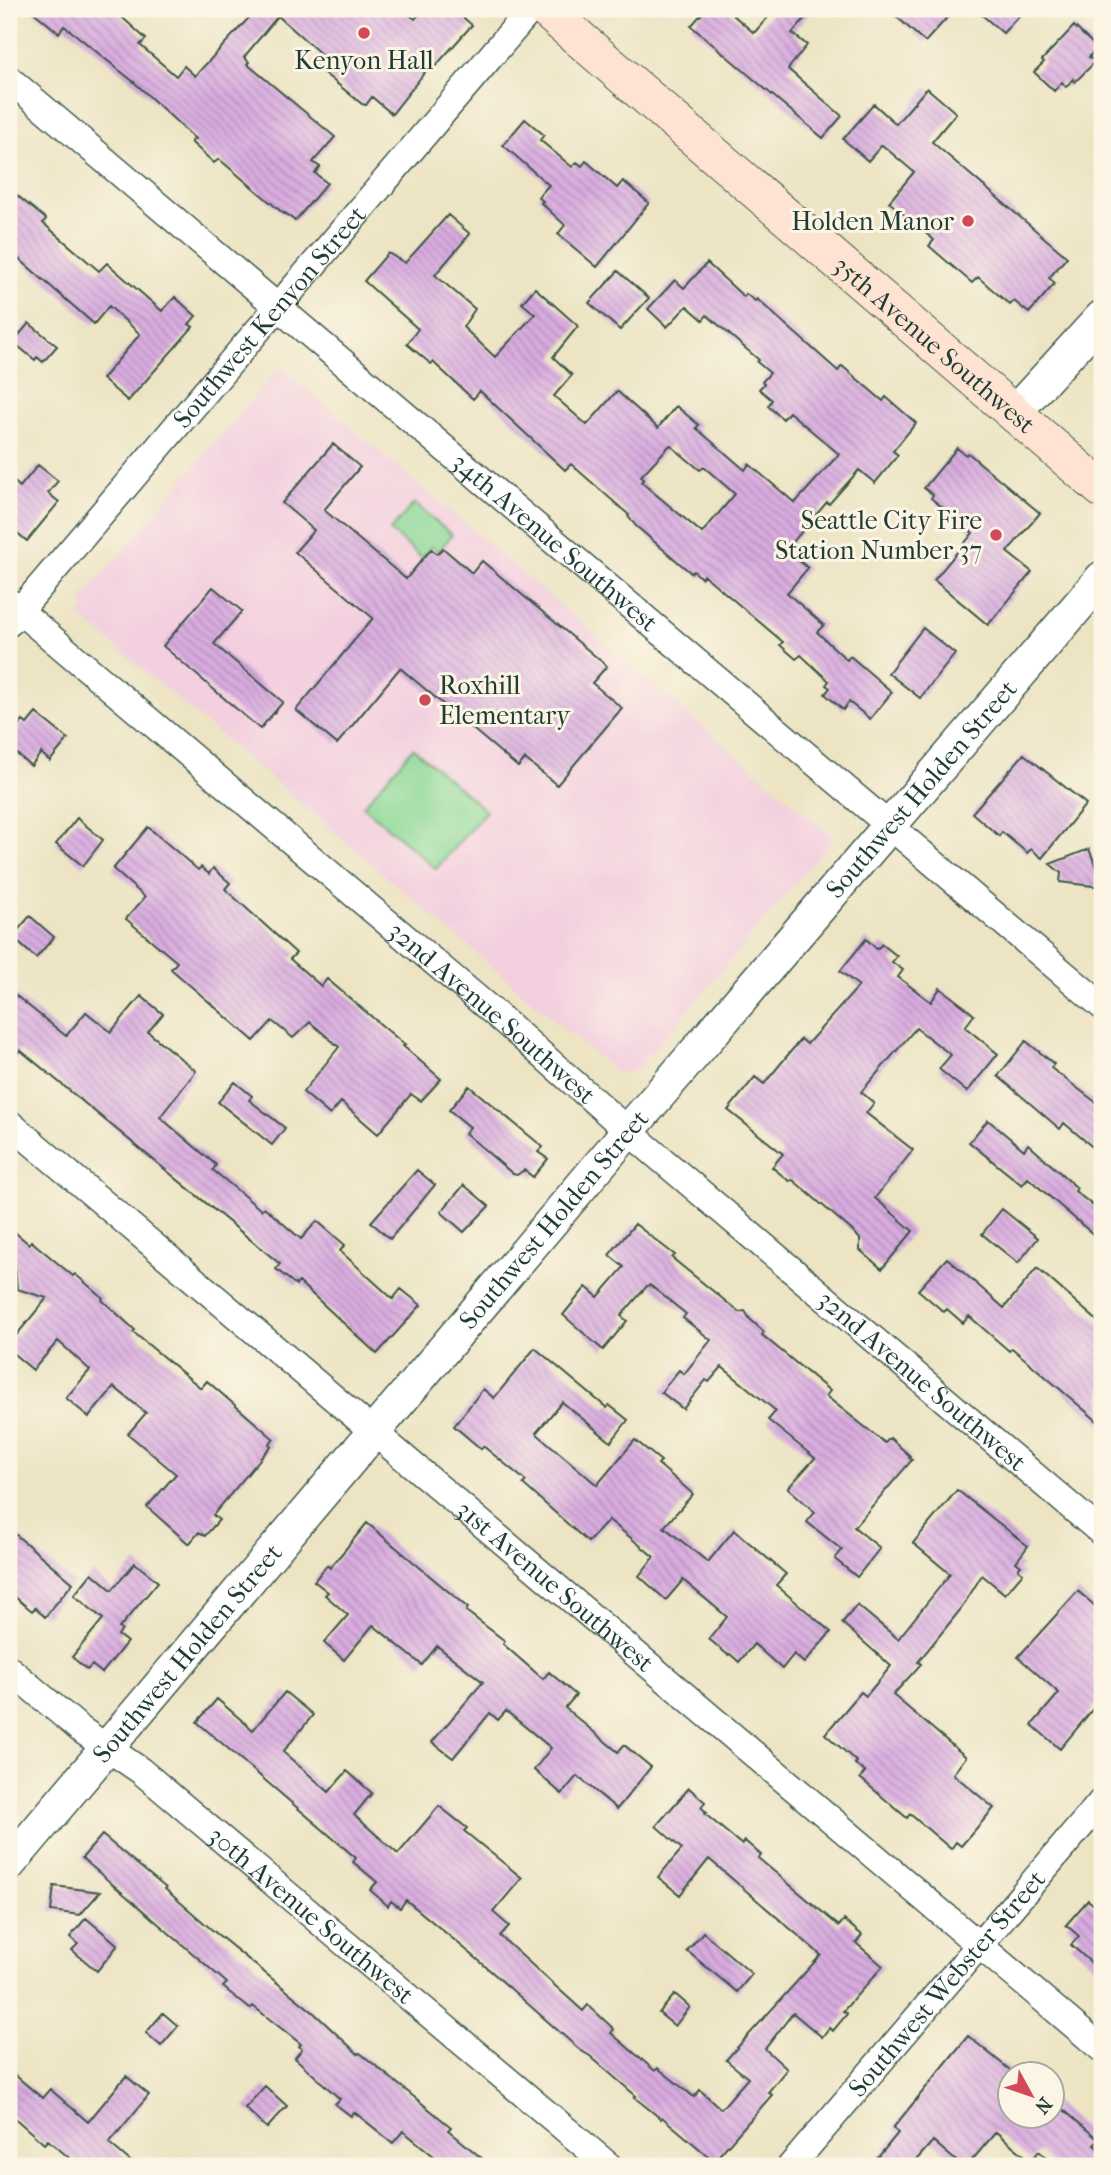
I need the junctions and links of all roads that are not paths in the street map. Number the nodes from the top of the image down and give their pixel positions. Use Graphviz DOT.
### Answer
graph roads {
  1 [pos="531,9"];
  2 [pos="545,9"];
  3 [pos="9,79"];
  4 [pos="279,306"];
  5 [pos="1102,317"];
  6 [pos="1013,414"];
  7 [pos="1102,489"];
  8 [pos="1102,578"];
  9 [pos="12,612"];
  10 [pos="891,827"];
  11 [pos="1102,1006"];
  12 [pos="9,1123"];
  13 [pos="628,1131"];
  14 [pos="374,1434"];
  15 [pos="1102,1533"];
  16 [pos="9,1669"];
  17 [pos="107,1748"];
  18 [pos="1102,1801"];
  19 [pos="9,1864"];
  20 [pos="978,1945"];
  21 [pos="1102,2049"];
  22 [pos="609,2166"];
  23 [pos="791,2166"];
  1 -- 4 [label="street, Southwest Kenyon Street"];
  2 -- 6 [label="main road, 35th Avenue Southwest"];
  3 -- 4 [label="street, 34th Avenue Southwest"];
  4 -- 9 [label="street, Southwest Kenyon Street"];
  4 -- 10 [label="street, 34th Avenue Southwest"];
  5 -- 6 [label="street"];
  6 -- 7 [label="main road, 35th Avenue Southwest"];
  8 -- 10 [label="street, Southwest Holden Street"];
  9 -- 13 [label="street, 32nd Avenue Southwest"];
  10 -- 11 [label="street, 34th Avenue Southwest"];
  10 -- 13 [label="street, Southwest Holden Street"];
  12 -- 14 [label="street, 31st Avenue Southwest"];
  13 -- 14 [label="street, Southwest Holden Street"];
  13 -- 15 [label="street, 32nd Avenue Southwest"];
  14 -- 17 [label="street, Southwest Holden Street"];
  14 -- 20 [label="street, 31st Avenue Southwest"];
  16 -- 17 [label="street, 30th Avenue Southwest"];
  17 -- 19 [label="street, Southwest Holden Street"];
  17 -- 22 [label="street, 30th Avenue Southwest"];
  18 -- 20 [label="street, Southwest Webster Street"];
  20 -- 21 [label="street, 31st Avenue Southwest"];
  20 -- 23 [label="street, Southwest Webster Street"];
}
